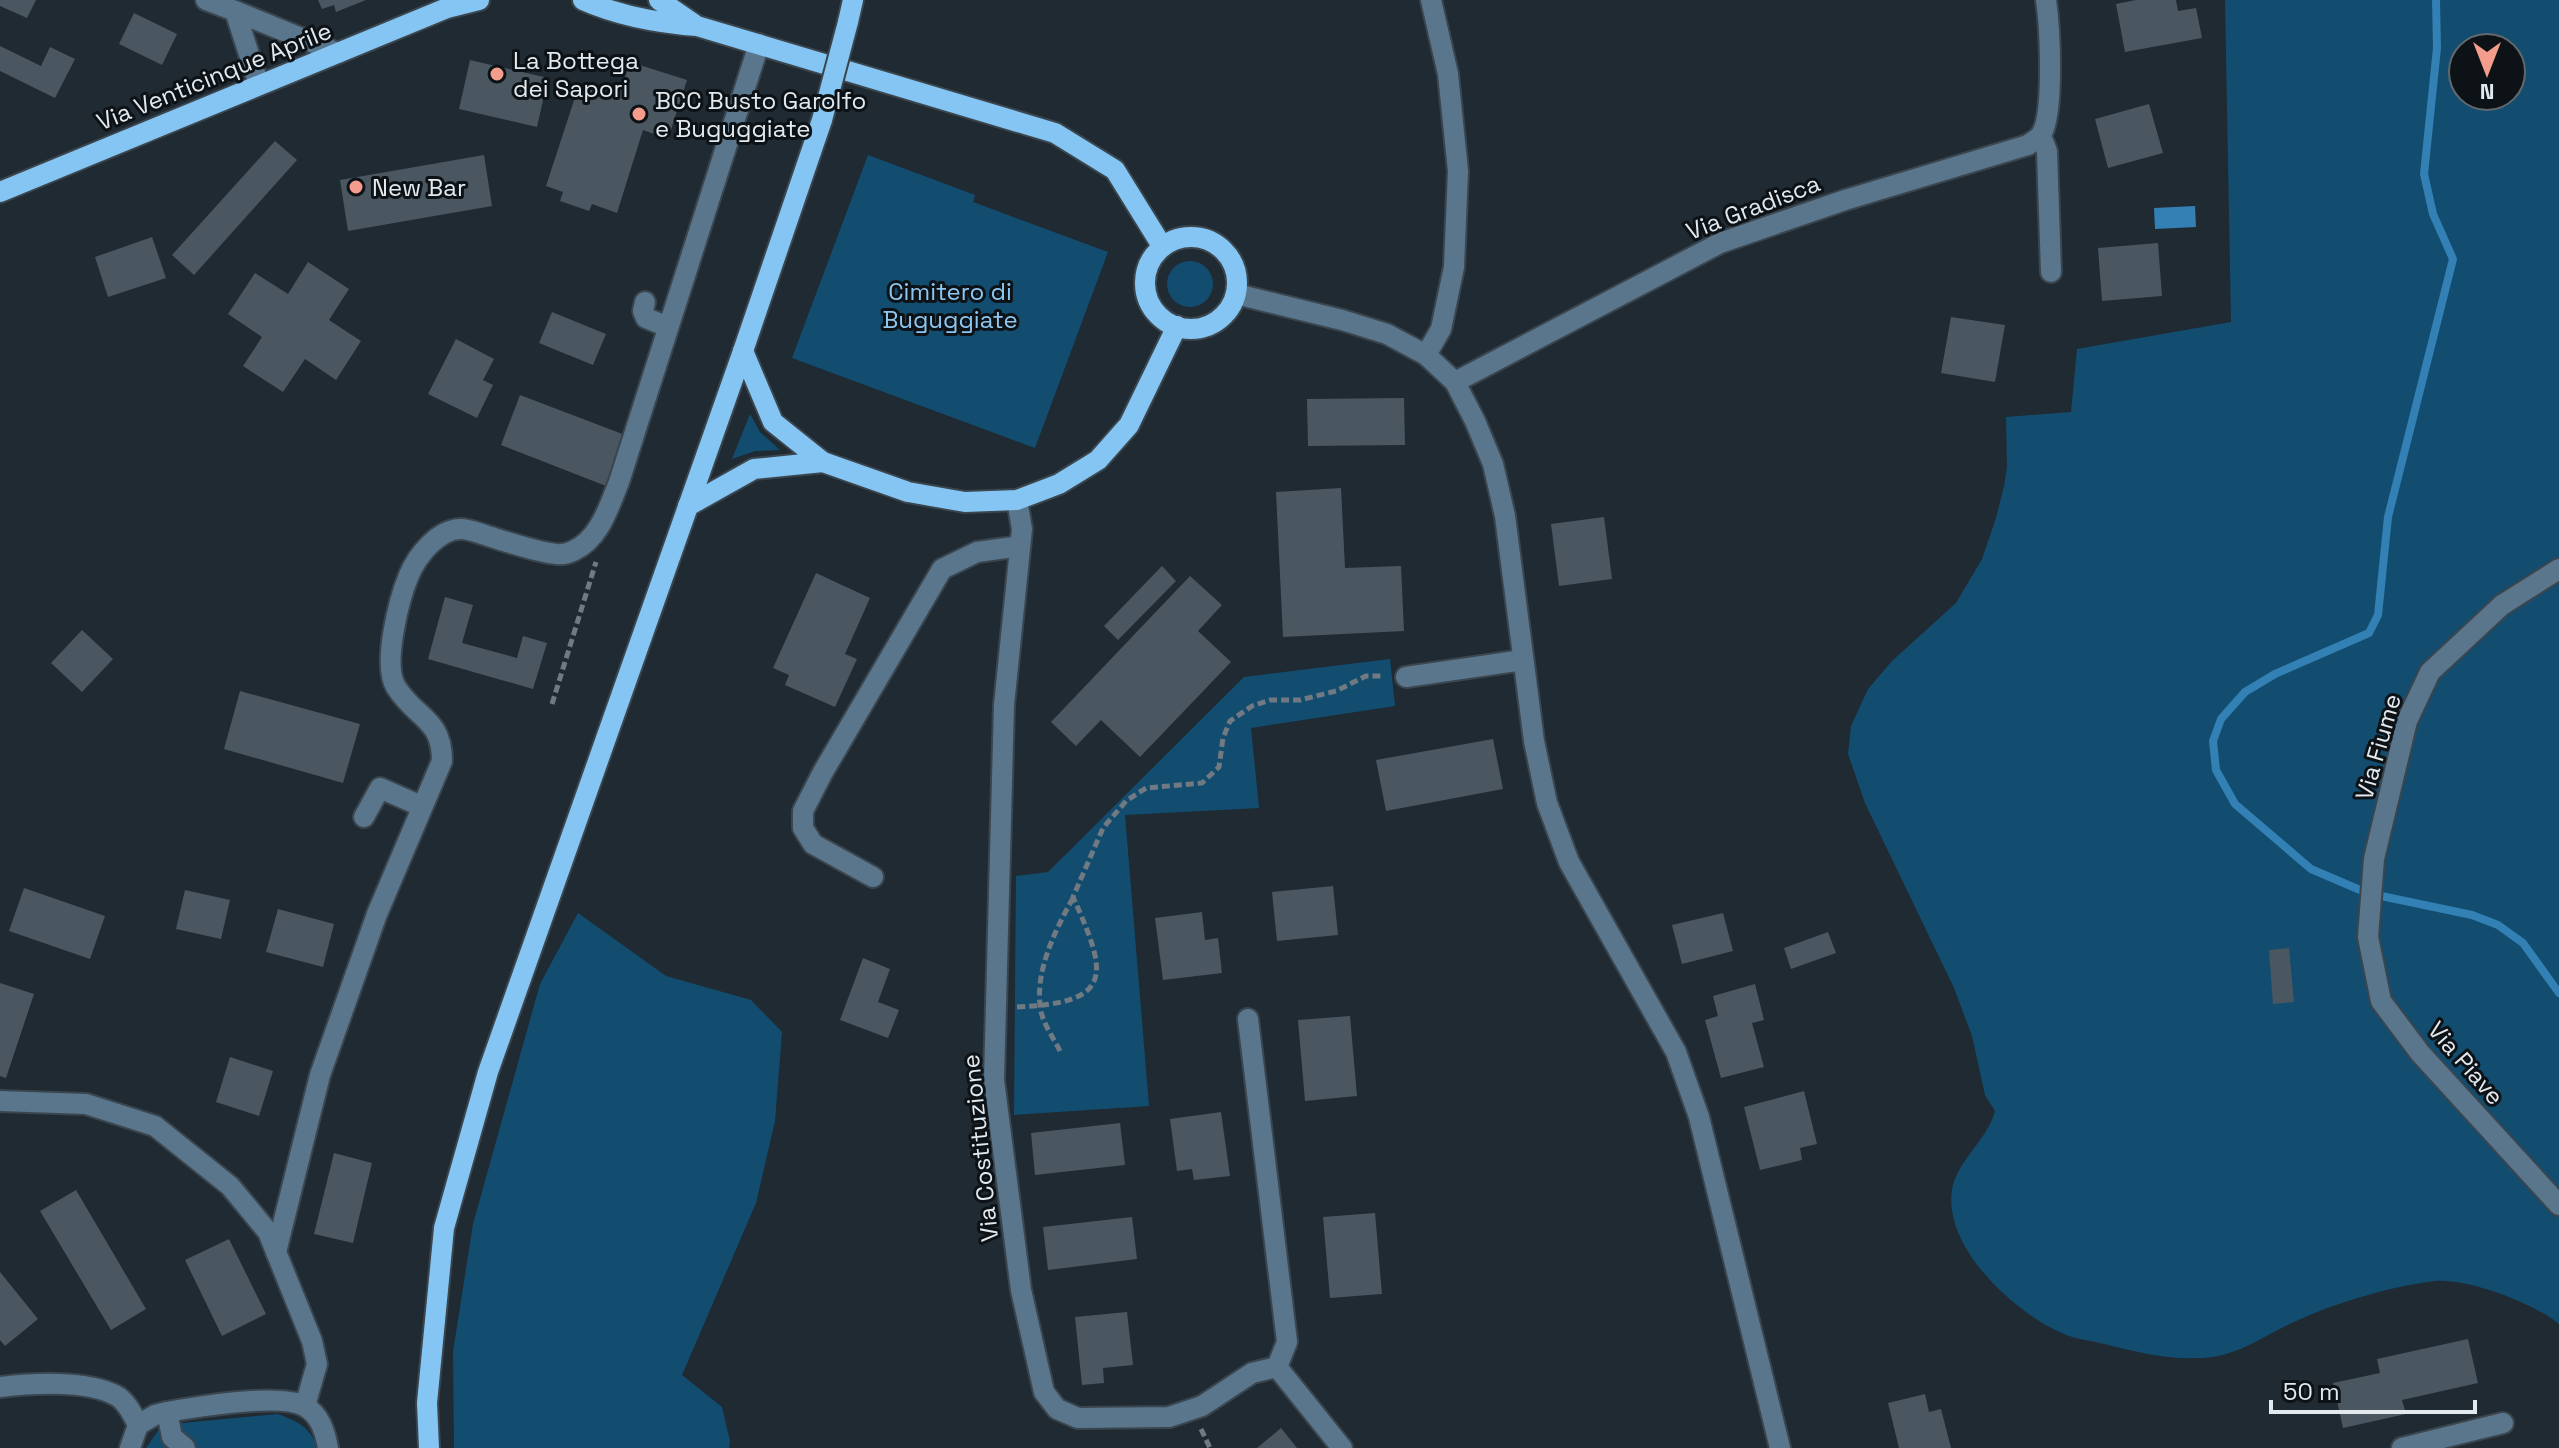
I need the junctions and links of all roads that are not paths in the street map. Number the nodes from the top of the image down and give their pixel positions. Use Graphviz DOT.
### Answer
graph roads {
  1 [pos="479,0"];
  2 [pos="583,0"];
  3 [pos="659,0"];
  4 [pos="853,0"];
  5 [pos="1431,0"];
  6 [pos="2046,0"];
  7 [pos="222,4"];
  8 [pos="451,4"];
  9 [pos="697,26"];
  10 [pos="759,44"];
  11 [pos="338,53"];
  12 [pos="259,85"];
  13 [pos="736,114"];
  14 [pos="717,123"];
  15 [pos="2041,136"];
  16 [pos="0,192"];
  17 [pos="1162,246"];
  18 [pos="2051,272"];
  19 [pos="1236,294"];
  20 [pos="645,302"];
  21 [pos="1177,326"];
  22 [pos="668,327"];
  23 [pos="743,351"];
  24 [pos="1426,355"];
  25 [pos="1455,382"];
  26 [pos="823,462"];
  27 [pos="1017,500"];
  28 [pos="688,506"];
  29 [pos="1020,546"];
  30 [pos="2559,569"];
  31 [pos="1523,660"];
  32 [pos="1406,677"];
  33 [pos="421,806"];
  34 [pos="364,817"];
  35 [pos="873,877"];
  36 [pos="2368,937"];
  37 [pos="1248,1019"];
  38 [pos="0,1101"];
  39 [pos="2559,1205"];
  40 [pos="276,1252"];
  41 [pos="1277,1367"];
  42 [pos="0,1387"];
  43 [pos="305,1406"];
  44 [pos="167,1412"];
  45 [pos="2503,1423"];
  46 [pos="138,1425"];
  47 [pos="130,1448"];
  48 [pos="185,1448"];
  49 [pos="328,1448"];
  50 [pos="429,1448"];
  51 [pos="1342,1448"];
  52 [pos="1780,1448"];
  53 [pos="2405,1448"];
  1 -- 8 [label="main road, Via Venticinque Aprile"];
  2 -- 9 [label="main road"];
  3 -- 9 [label="main road"];
  4 -- 23 [label="main road, bridge"];
  5 -- 24 [label="street"];
  6 -- 15 [label="street"];
  7 -- 11 [label="street"];
  7 -- 12 [label="street"];
  8 -- 11 [label="main road, Via Venticinque Aprile"];
  9 -- 10 [label="main road"];
  10 -- 13 [label="street"];
  10 -- 17 [label="main road"];
  11 -- 12 [label="main road, Via Venticinque Aprile"];
  12 -- 16 [label="main road, Via Venticinque Aprile"];
  13 -- 14 [label="street"];
  13 -- 22 [label="street"];
  15 -- 18 [label="street"];
  15 -- 25 [label="street, Via Gradisca"];
  17 -- 19 [label="main road"];
  17 -- 21 [label="main road"];
  19 -- 21 [label="main road"];
  19 -- 24 [label="street"];
  20 -- 22 [label="street"];
  21 -- 27 [label="main road"];
  22 -- 33 [label="street"];
  23 -- 26 [label="main road"];
  23 -- 28 [label="main road"];
  24 -- 25 [label="street"];
  25 -- 31 [label="street"];
  26 -- 27 [label="main road"];
  26 -- 28 [label="main road"];
  27 -- 29 [label="street, Via Costituzione"];
  28 -- 50 [label="main road"];
  29 -- 35 [label="street"];
  29 -- 41 [label="street, Via Costituzione"];
  30 -- 36 [label="street, Via Fiume"];
  31 -- 32 [label="street"];
  31 -- 52 [label="street"];
  33 -- 34 [label="street"];
  33 -- 40 [label="street"];
  36 -- 39 [label="street, Via Piave"];
  37 -- 41 [label="street"];
  38 -- 40 [label="street"];
  40 -- 43 [label="street"];
  41 -- 51 [label="street"];
  42 -- 46 [label="street"];
  43 -- 44 [label="street"];
  43 -- 49 [label="street"];
  44 -- 46 [label="street"];
  44 -- 48 [label="street"];
  45 -- 53 [label="street"];
  46 -- 47 [label="street"];
}
